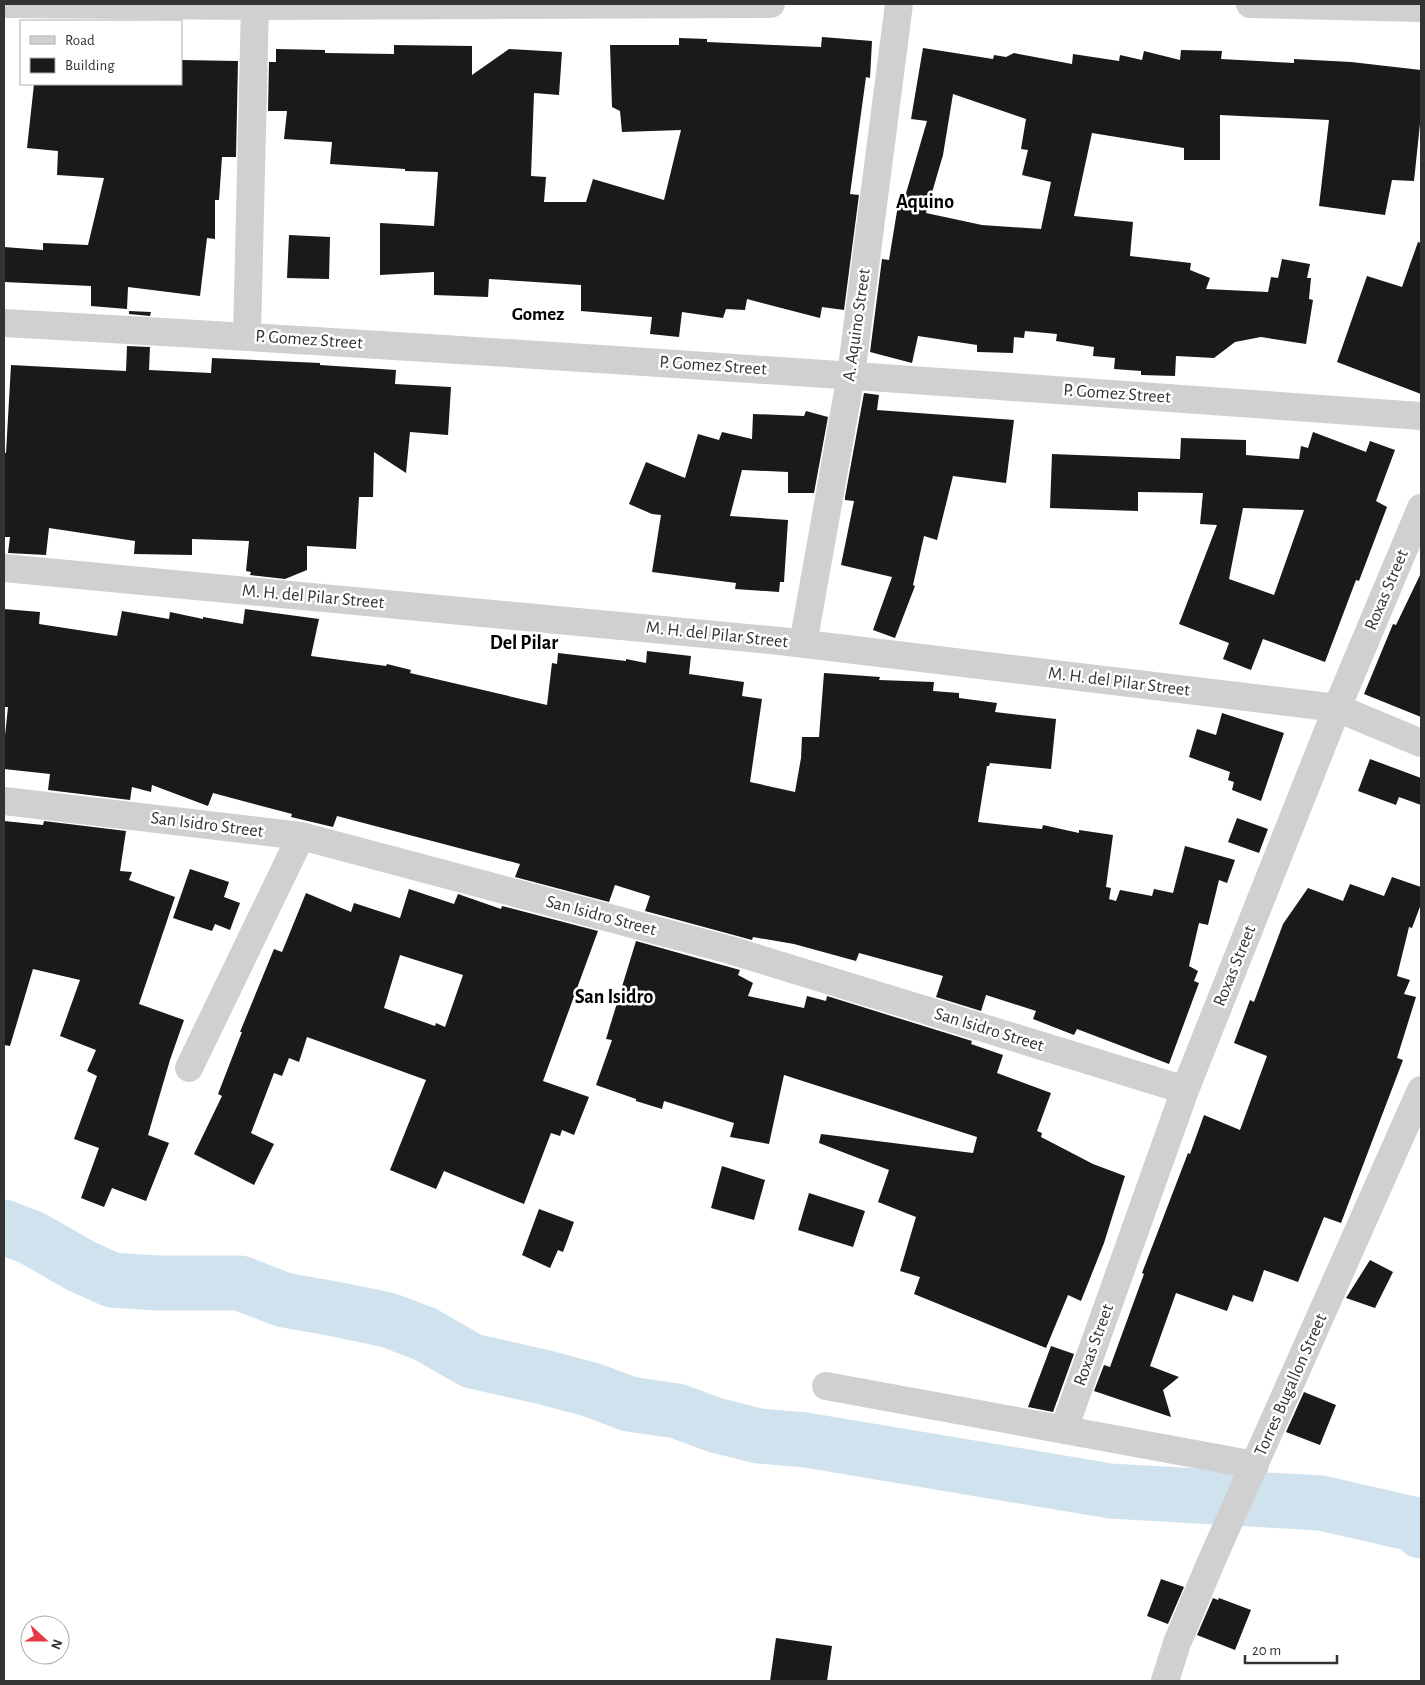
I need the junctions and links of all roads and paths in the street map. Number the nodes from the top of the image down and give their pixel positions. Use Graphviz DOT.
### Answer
graph roads {
  1 [pos="4,4"];
  2 [pos="771,4"];
  3 [pos="899,4"];
  4 [pos="1250,4"];
  5 [pos="255,6"];
  6 [pos="1421,8"];
  7 [pos="4,323"];
  8 [pos="247,336"];
  9 [pos="851,375"];
  10 [pos="1421,416"];
  11 [pos="1421,508"];
  12 [pos="4,568"];
  13 [pos="803,644"];
  14 [pos="1337,708"];
  15 [pos="1421,743"];
  16 [pos="4,801"];
  17 [pos="301,836"];
  18 [pos="189,1068"];
  19 [pos="1185,1090"];
  20 [pos="1421,1090"];
  21 [pos="826,1386"];
  22 [pos="1064,1429"];
  23 [pos="1253,1470"];
  24 [pos="1165,1681"];
  1 -- 5 [label="street"];
  2 -- 5 [label="street"];
  3 -- 9 [label="street, A. Aquino Street"];
  4 -- 6 [label="street"];
  5 -- 8 [label="street"];
  7 -- 8 [label="street, P. Gomez Street"];
  8 -- 9 [label="street, P. Gomez Street"];
  9 -- 10 [label="street, P. Gomez Street"];
  9 -- 13 [label="street, A. Aquino Street"];
  11 -- 14 [label="street, Roxas Street"];
  12 -- 13 [label="street, M. H. del Pilar Street"];
  13 -- 14 [label="street, M. H. del Pilar Street"];
  14 -- 15 [label="street, M. H. del Pilar Street"];
  14 -- 19 [label="street, Roxas Street"];
  16 -- 17 [label="street, San Isidro Street"];
  17 -- 18 [label="street"];
  17 -- 19 [label="street, San Isidro Street"];
  19 -- 22 [label="street, Roxas Street"];
  20 -- 23 [label="street, Torres Bugallon Street"];
  21 -- 22 [label="street"];
  22 -- 23 [label="street"];
  23 -- 24 [label="street, Torres Bugallon Street"];
}
